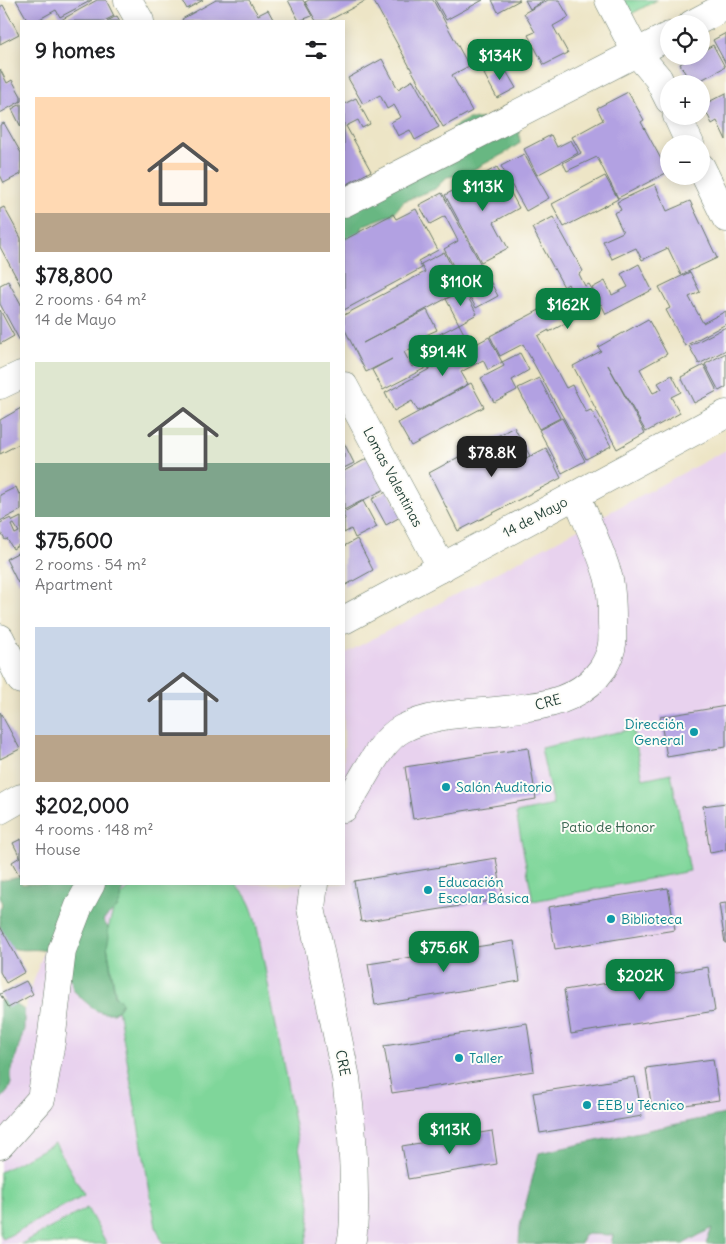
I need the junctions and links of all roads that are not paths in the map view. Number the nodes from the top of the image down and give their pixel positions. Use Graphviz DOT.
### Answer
graph roads {
  1 [pos="128,0"];
  2 [pos="609,0"];
  3 [pos="726,6"];
  4 [pos="709,15"];
  5 [pos="139,20"];
  6 [pos="660,40"];
  7 [pos="636,52"];
  8 [pos="660,82"];
  9 [pos="710,185"];
  10 [pos="345,202"];
  11 [pos="726,218"];
  12 [pos="20,375"];
  13 [pos="0,385"];
  14 [pos="345,388"];
  15 [pos="726,414"];
  16 [pos="576,495"];
  17 [pos="442,568"];
  18 [pos="345,619"];
  19 [pos="0,638"];
  20 [pos="20,678"];
  21 [pos="349,797"];
  22 [pos="20,799"];
  23 [pos="0,810"];
  24 [pos="90,885"];
  25 [pos="314,885"];
  26 [pos="0,1145"];
  27 [pos="351,1244"];
  1 -- 5 [label="street"];
  2 -- 7 [label="street"];
  3 -- 4 [label="street"];
  6 -- 7 [label="street"];
  7 -- 8 [label="street"];
  7 -- 10 [label="street"];
  9 -- 11 [label="street"];
  12 -- 13 [label="street"];
  14 -- 17 [label="street, Lomas Valentinas"];
  15 -- 16 [label="street, 14 de Mayo"];
  16 -- 17 [label="street, 14 de Mayo"];
  16 -- 21 [label="street, CRE"];
  17 -- 18 [label="street, 14 de Mayo"];
  19 -- 20 [label="street"];
  22 -- 23 [label="street"];
  24 -- 26 [label="street"];
  25 -- 27 [label="street, CRE"];
}
